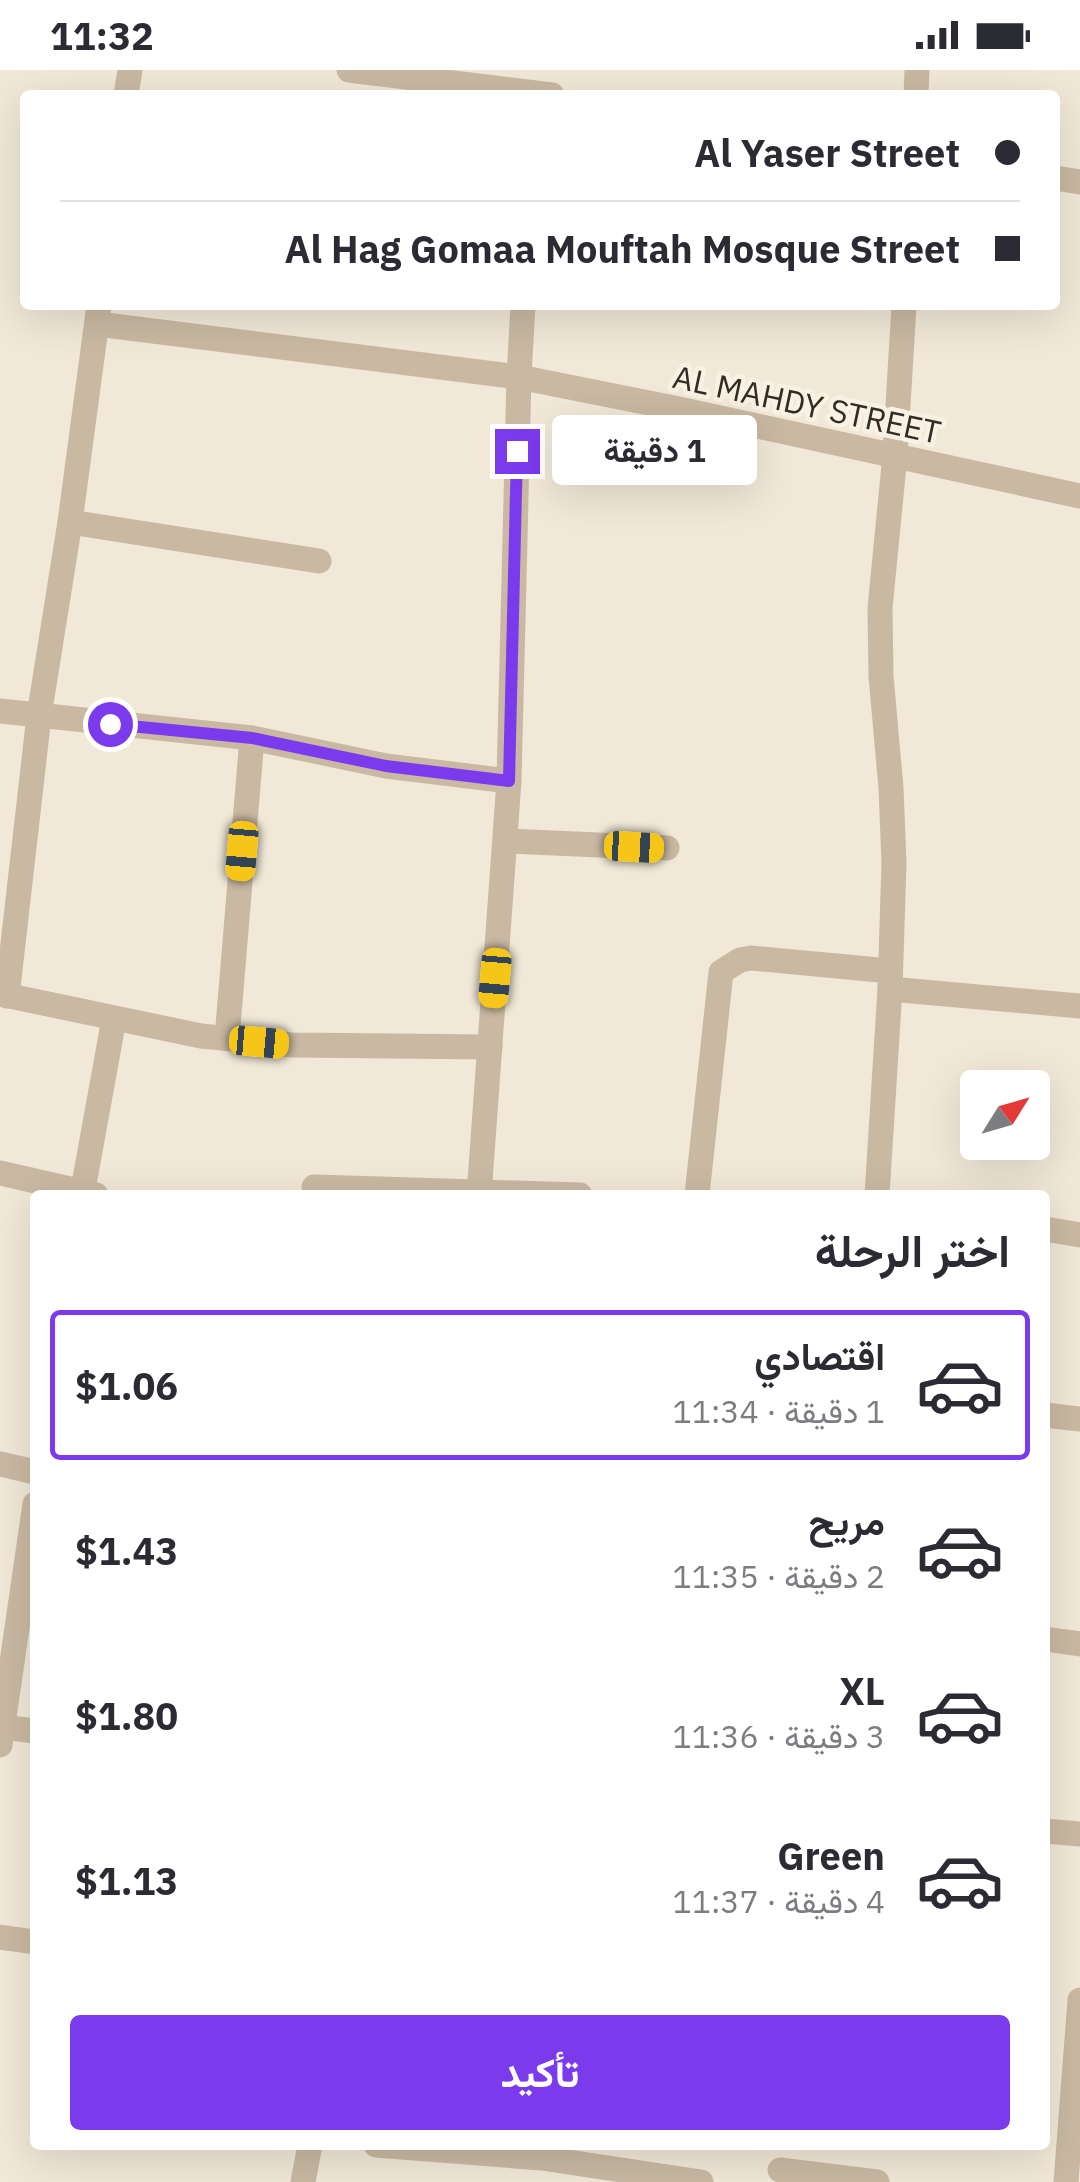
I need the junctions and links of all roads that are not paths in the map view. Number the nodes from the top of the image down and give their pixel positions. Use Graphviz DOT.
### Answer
graph roads {
  1 [pos="348,70"];
  2 [pos="540,88"];
  3 [pos="523,310"];
  4 [pos="904,310"];
  5 [pos="98,314"];
  6 [pos="519,377"];
  7 [pos="894,455"];
  8 [pos="1080,496"];
  9 [pos="70,522"];
  10 [pos="319,561"];
  11 [pos="0,711"];
  12 [pos="39,716"];
  13 [pos="252,738"];
  14 [pos="509,781"];
  15 [pos="506,840"];
  16 [pos="667,848"];
  17 [pos="890,980"];
  18 [pos="4,995"];
  19 [pos="1080,1006"];
  20 [pos="114,1019"];
  21 [pos="227,1038"];
  22 [pos="490,1047"];
  23 [pos="0,1174"];
  24 [pos="314,1187"];
  25 [pos="70,1190"];
  26 [pos="88,1190"];
  27 [pos="385,1190"];
  28 [pos="479,1190"];
  29 [pos="698,1190"];
  30 [pos="877,1190"];
  31 [pos="1050,1230"];
  32 [pos="1080,1234"];
  33 [pos="1050,1416"];
  34 [pos="1080,1419"];
  35 [pos="0,1464"];
  36 [pos="30,1471"];
  37 [pos="30,1575"];
  38 [pos="28,1604"];
  39 [pos="1050,1640"];
  40 [pos="1080,1644"];
  41 [pos="4,1693"];
  42 [pos="30,1732"];
  43 [pos="1,1736"];
  44 [pos="1050,1832"];
  45 [pos="1080,1834"];
  46 [pos="0,1937"];
  47 [pos="30,1941"];
  48 [pos="1080,2000"];
  49 [pos="1078,2051"];
  50 [pos="309,2150"];
  51 [pos="440,2150"];
  52 [pos="780,2166"];
  53 [pos="303,2182"];
  54 [pos="701,2182"];
  55 [pos="877,2182"];
  56 [pos="1066,2182"];
  1 -- 2 [label="street"];
  3 -- 6 [label="street"];
  4 -- 7 [label="street"];
  5 -- 6 [label="street, AL MAHDY STREET"];
  5 -- 9 [label="street"];
  6 -- 7 [label="street, AL MAHDY STREET"];
  6 -- 14 [label="street"];
  7 -- 8 [label="street, AL MAHDY STREET"];
  7 -- 17 [label="street"];
  9 -- 10 [label="street"];
  9 -- 12 [label="street"];
  11 -- 12 [label="street"];
  12 -- 13 [label="street"];
  12 -- 18 [label="street"];
  13 -- 14 [label="street"];
  13 -- 21 [label="street"];
  14 -- 15 [label="street"];
  15 -- 16 [label="street"];
  15 -- 22 [label="street"];
  17 -- 19 [label="street"];
  17 -- 29 [label="street"];
  17 -- 30 [label="street"];
  18 -- 20 [label="street"];
  20 -- 21 [label="street"];
  20 -- 26 [label="street"];
  21 -- 22 [label="street"];
  22 -- 28 [label="street"];
  23 -- 25 [label="street"];
  24 -- 27 [label="street"];
  31 -- 32 [label="street"];
  33 -- 34 [label="street"];
  35 -- 36 [label="street"];
  37 -- 38 [label="street"];
  38 -- 41 [label="street"];
  39 -- 40 [label="street"];
  41 -- 43 [label="street"];
  42 -- 43 [label="street"];
  44 -- 45 [label="street"];
  46 -- 47 [label="street"];
  48 -- 49 [label="street"];
  49 -- 56 [label="street"];
  50 -- 53 [label="street"];
  51 -- 54 [label="street"];
  52 -- 55 [label="street"];
}
